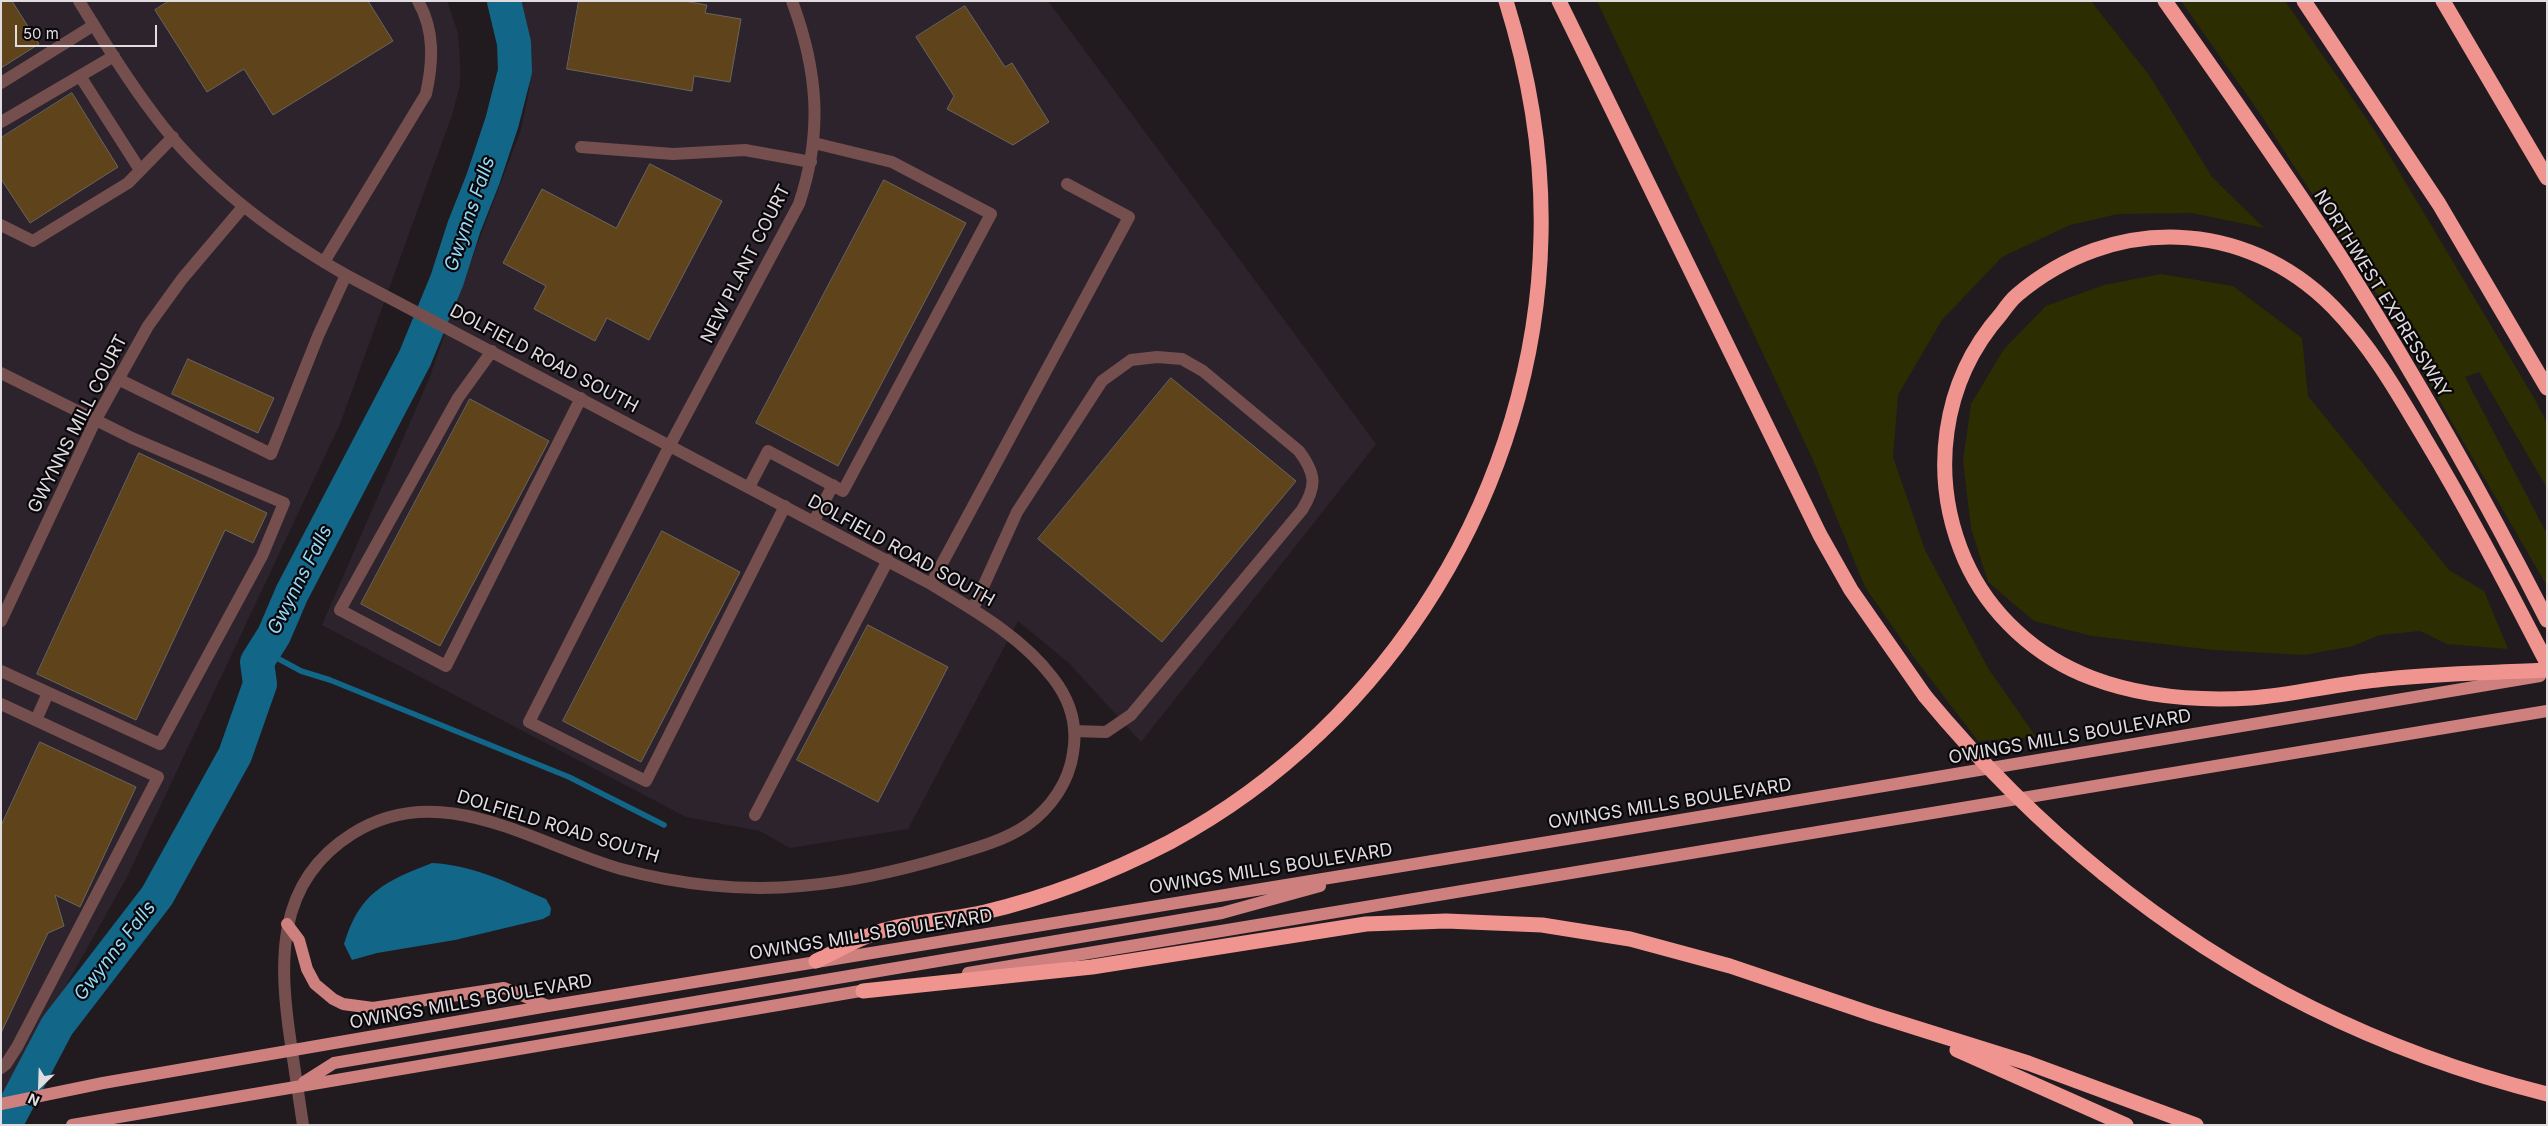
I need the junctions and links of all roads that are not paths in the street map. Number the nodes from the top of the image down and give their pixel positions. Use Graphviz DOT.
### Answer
graph roads {
  1 [pos="79,1"];
  2 [pos="418,1"];
  3 [pos="792,1"];
  4 [pos="1506,1"];
  5 [pos="1559,1"];
  6 [pos="2165,1"];
  7 [pos="2304,1"];
  8 [pos="2443,1"];
  9 [pos="94,25"];
  10 [pos="114,56"];
  11 [pos="80,76"];
  12 [pos="1,83"];
  13 [pos="1,122"];
  14 [pos="173,137"];
  15 [pos="814,143"];
  16 [pos="581,146"];
  17 [pos="811,162"];
  18 [pos="140,170"];
  19 [pos="2547,178"];
  20 [pos="1067,184"];
  21 [pos="243,207"];
  22 [pos="1,225"];
  23 [pos="324,262"];
  24 [pos="346,275"];
  25 [pos="492,352"];
  26 [pos="1,373"];
  27 [pos="118,378"];
  28 [pos="2547,388"];
  29 [pos="581,398"];
  30 [pos="95,420"];
  31 [pos="670,445"];
  32 [pos="833,486"];
  33 [pos="749,487"];
  34 [pos="786,506"];
  35 [pos="814,521"];
  36 [pos="888,560"];
  37 [pos="931,584"];
  38 [pos="973,609"];
  39 [pos="2545,616"];
  40 [pos="1,621"];
  41 [pos="2547,663"];
  42 [pos="2547,670"];
  43 [pos="1,671"];
  44 [pos="2547,675"];
  45 [pos="48,692"];
  46 [pos="1,704"];
  47 [pos="2547,711"];
  48 [pos="36,720"];
  49 [pos="1074,731"];
  50 [pos="755,815"];
  51 [pos="1382,869"];
  52 [pos="287,924"];
  53 [pos="816,961"];
  54 [pos="862,991"];
  55 [pos="548,1006"];
  56 [pos="1872,1014"];
  57 [pos="292,1050"];
  58 [pos="1,1068"];
  59 [pos="297,1086"];
  60 [pos="2547,1094"];
  61 [pos="1,1104"];
  62 [pos="78,1123"];
  63 [pos="304,1125"];
  64 [pos="2126,1125"];
  65 [pos="2196,1125"];
  1 -- 9 [label="street, DOLFIELD ROAD SOUTH"];
  2 -- 23 [label="street"];
  3 -- 15 [label="street, NEW PLANT COURT"];
  4 -- 53 [label="highway"];
  5 -- 60 [label="highway, bridge"];
  6 -- 39 [label="highway, NORTHWEST EXPRESSWAY"];
  7 -- 28 [label="highway"];
  8 -- 19 [label="highway"];
  9 -- 10 [label="street, DOLFIELD ROAD SOUTH"];
  9 -- 12 [label="street"];
  10 -- 11 [label="street"];
  10 -- 14 [label="street, DOLFIELD ROAD SOUTH"];
  11 -- 13 [label="street"];
  11 -- 18 [label="street"];
  14 -- 18 [label="street"];
  14 -- 21 [label="street, DOLFIELD ROAD SOUTH"];
  15 -- 17 [label="street, NEW PLANT COURT"];
  15 -- 32 [label="street"];
  16 -- 17 [label="street"];
  17 -- 31 [label="street, NEW PLANT COURT"];
  18 -- 22 [label="street"];
  20 -- 37 [label="street"];
  21 -- 23 [label="street, DOLFIELD ROAD SOUTH"];
  21 -- 27 [label="street, GWYNNS MILL COURT"];
  23 -- 24 [label="street, DOLFIELD ROAD SOUTH"];
  24 -- 25 [label="street, DOLFIELD ROAD SOUTH"];
  24 -- 27 [label="street"];
  25 -- 29 [label="street, DOLFIELD ROAD SOUTH"];
  25 -- 29 [label="street"];
  26 -- 30 [label="street"];
  27 -- 30 [label="street, GWYNNS MILL COURT"];
  29 -- 31 [label="street, DOLFIELD ROAD SOUTH"];
  30 -- 40 [label="street, GWYNNS MILL COURT"];
  30 -- 45 [label="street"];
  31 -- 33 [label="street, DOLFIELD ROAD SOUTH"];
  31 -- 34 [label="street, NEW PLANT COURT"];
  32 -- 33 [label="street"];
  32 -- 35 [label="street"];
  33 -- 34 [label="street, DOLFIELD ROAD SOUTH"];
  34 -- 35 [label="street, DOLFIELD ROAD SOUTH"];
  35 -- 36 [label="street, DOLFIELD ROAD SOUTH"];
  36 -- 37 [label="street, DOLFIELD ROAD SOUTH"];
  36 -- 50 [label="street"];
  37 -- 38 [label="street, DOLFIELD ROAD SOUTH"];
  38 -- 49 [label="street, DOLFIELD ROAD SOUTH"];
  38 -- 49 [label="street"];
  41 -- 42 [label="highway"];
  43 -- 45 [label="street"];
  44 -- 51 [label="main road, OWINGS MILLS BOULEVARD"];
  45 -- 48 [label="street"];
  46 -- 48 [label="street"];
  47 -- 54 [label="main road"];
  48 -- 58 [label="street"];
  49 -- 52 [label="street, DOLFIELD ROAD SOUTH"];
  51 -- 53 [label="main road, OWINGS MILLS BOULEVARD"];
  51 -- 59 [label="main road"];
  52 -- 55 [label="main road"];
  52 -- 57 [label="street, DOLFIELD ROAD SOUTH"];
  53 -- 55 [label="main road, OWINGS MILLS BOULEVARD"];
  54 -- 56 [label="highway"];
  54 -- 59 [label="main road"];
  55 -- 57 [label="main road, OWINGS MILLS BOULEVARD"];
  56 -- 64 [label="highway"];
  56 -- 65 [label="highway"];
  57 -- 59 [label="street, DOLFIELD ROAD SOUTH"];
  57 -- 61 [label="main road, OWINGS MILLS BOULEVARD"];
  59 -- 62 [label="main road"];
  59 -- 63 [label="street, DOLFIELD ROAD SOUTH"];
}
